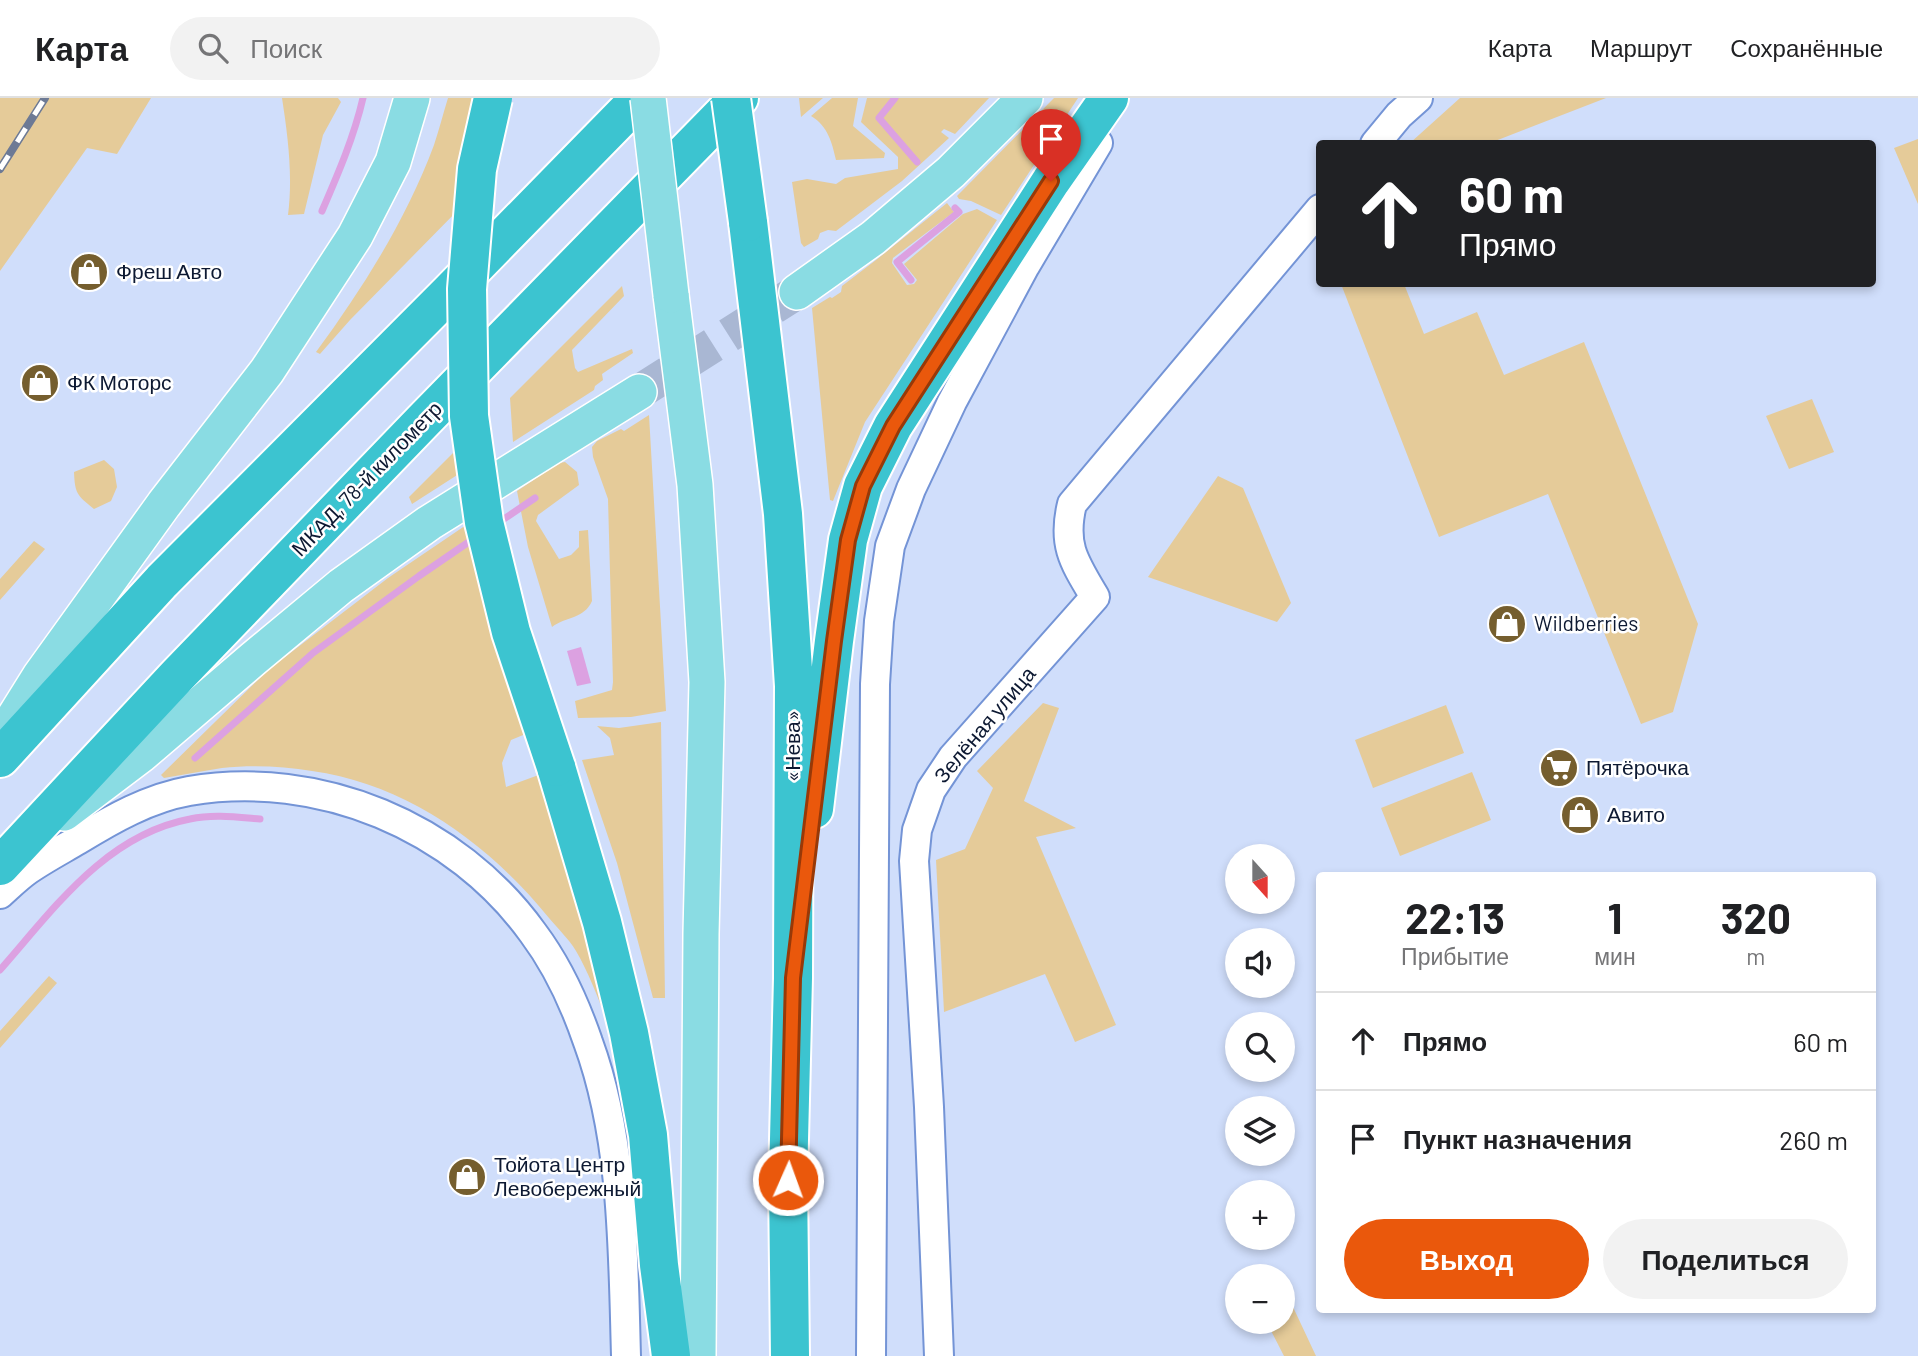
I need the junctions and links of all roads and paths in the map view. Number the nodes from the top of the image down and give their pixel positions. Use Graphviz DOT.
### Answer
graph roads {
  1 [pos="412,98"];
  2 [pos="493,98"];
  3 [pos="640,98"];
  4 [pos="648,98"];
  5 [pos="731,98"];
  6 [pos="739,98"];
  7 [pos="1025,98"];
  8 [pos="1109,98"];
  9 [pos="1124,98"];
  10 [pos="1418,98"];
  11 [pos="1378,140"];
  12 [pos="1316,214"];
  13 [pos="797,292"];
  14 [pos="639,392"];
  15 [pos="0,740"];
  16 [pos="0,758"];
  17 [pos="2,873"];
  18 [pos="793,978"];
  19 [pos="626,1356"];
  20 [pos="671,1356"];
  21 [pos="698,1356"];
  22 [pos="790,1356"];
  23 [pos="871,1356"];
  24 [pos="939,1356"];
  1 -- 15 [label="main road"];
  2 -- 20 [label="highway, bridge"];
  3 -- 16 [label="highway"];
  4 -- 21 [label="main road, bridge"];
  5 -- 18 [label="highway, «Нева», bridge"];
  6 -- 17 [label="highway, МКАД, 78-й километр"];
  7 -- 13 [label="main road"];
  8 -- 18 [label="highway"];
  9 -- 23 [label="street"];
  10 -- 11 [label="street"];
  12 -- 24 [label="street, Зелёная улица"];
  14 -- 17 [label="main road"];
  17 -- 19 [label="street"];
  18 -- 22 [label="highway, «Нева»"];
}
